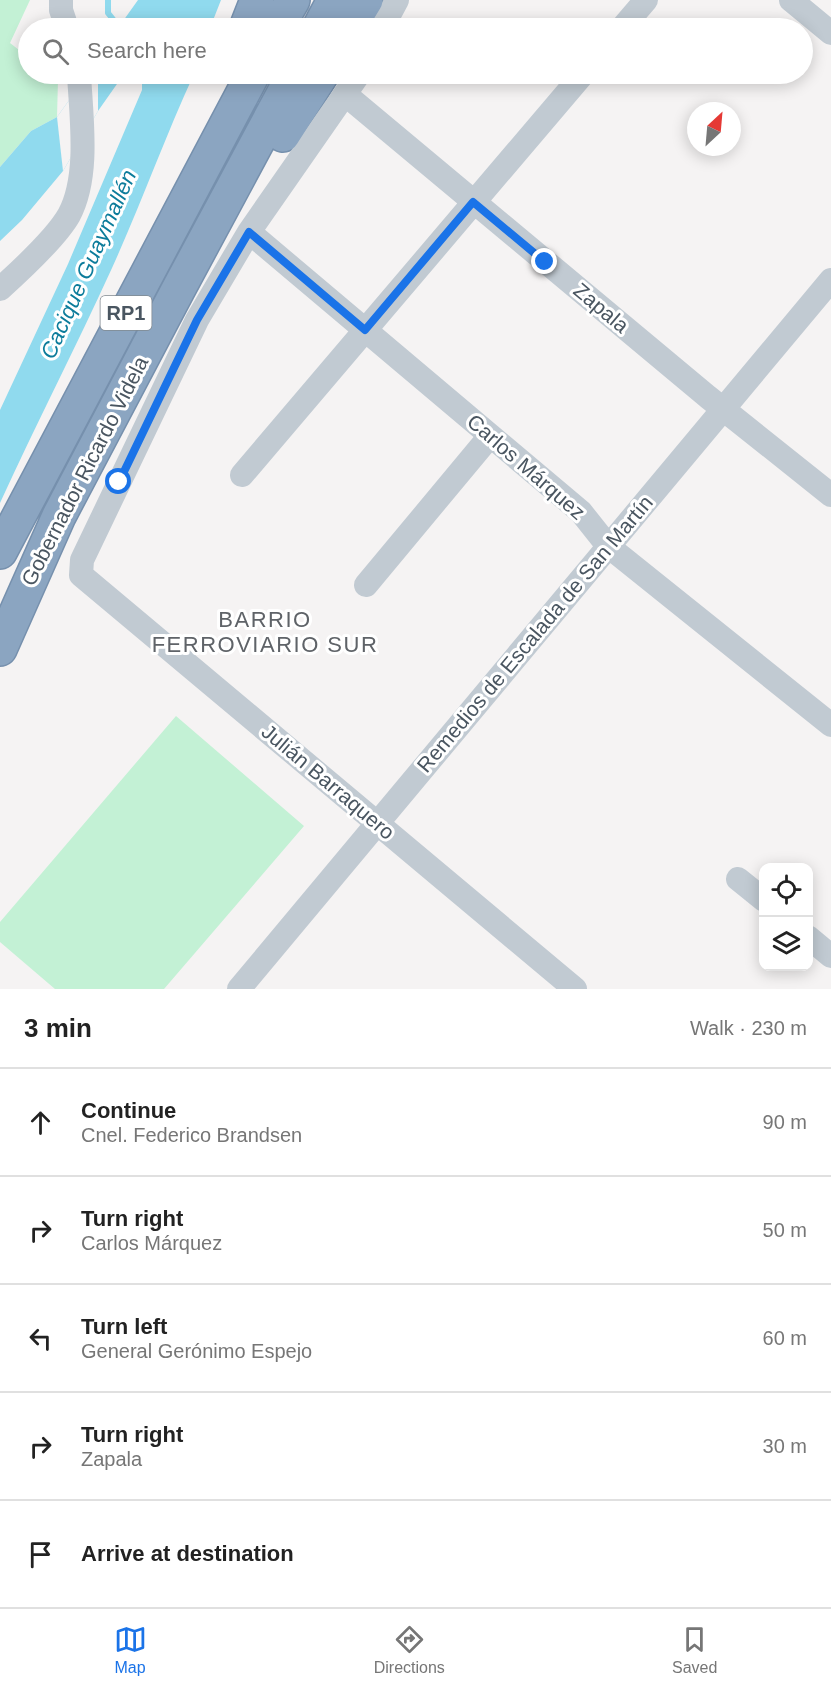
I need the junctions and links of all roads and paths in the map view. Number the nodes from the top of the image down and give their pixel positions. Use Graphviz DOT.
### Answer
graph roads {
  1 [pos="61,0"];
  2 [pos="257,0"];
  3 [pos="293,0"];
  4 [pos="334,0"];
  5 [pos="366,0"];
  6 [pos="397,0"];
  7 [pos="646,0"];
  8 [pos="791,0"];
  9 [pos="64,18"];
  10 [pos="250,18"];
  11 [pos="283,18"];
  12 [pos="324,18"];
  13 [pos="355,18"];
  14 [pos="387,18"];
  15 [pos="631,18"];
  16 [pos="813,18"];
  17 [pos="813,18"];
  18 [pos="831,33"];
  19 [pos="79,84"];
  20 [pos="223,84"];
  21 [pos="248,84"];
  22 [pos="289,84"];
  23 [pos="334,84"];
  24 [pos="574,84"];
  25 [pos="473,202"];
  26 [pos="249,232"];
  27 [pos="831,280"];
  28 [pos="0,289"];
  29 [pos="138,289"];
  30 [pos="178,290"];
  31 [pos="365,330"];
  32 [pos="722,409"];
  33 [pos="490,436"];
  34 [pos="242,475"];
  35 [pos="831,495"];
  36 [pos="608,546"];
  37 [pos="0,552"];
  38 [pos="366,585"];
  39 [pos="0,649"];
  40 [pos="831,725"];
  41 [pos="377,823"];
  42 [pos="738,879"];
  43 [pos="759,896"];
  44 [pos="813,941"];
  45 [pos="831,956"];
  46 [pos="239,989"];
  47 [pos="575,989"];
  1 -- 9 [label="street"];
  2 -- 10 [label="highway"];
  3 -- 11 [label="highway"];
  4 -- 12 [label="highway"];
  5 -- 13 [label="highway"];
  6 -- 14 [label="street"];
  7 -- 15 [label="street"];
  8 -- 16 [label="street"];
  17 -- 18 [label="street"];
  19 -- 28 [label="street"];
  20 -- 29 [label="highway"];
  21 -- 29 [label="highway, Gobernador Ricardo Videla / RP1"];
  22 -- 30 [label="highway, Gobernador Ricardo Videla / RP1"];
  23 -- 25 [label="street, Zapala"];
  23 -- 26 [label="street"];
  23 -- 30 [label="highway"];
  24 -- 25 [label="street"];
  25 -- 31 [label="street"];
  25 -- 32 [label="street, Zapala"];
  26 -- 31 [label="street, Carlos Márquez"];
  26 -- 41 [label="street, Julián Barraquero"];
  27 -- 32 [label="street, Remedios de Escalada de San Martín"];
  29 -- 37 [label="highway, Gobernador Ricardo Videla / RP1"];
  30 -- 39 [label="highway, Gobernador Ricardo Videla / RP1"];
  31 -- 33 [label="street, Carlos Márquez"];
  31 -- 34 [label="street"];
  32 -- 35 [label="street, Zapala"];
  32 -- 36 [label="street, Remedios de Escalada de San Martín"];
  33 -- 36 [label="street, Carlos Márquez"];
  33 -- 38 [label="street"];
  36 -- 40 [label="street, Carlos Márquez"];
  36 -- 41 [label="street, Remedios de Escalada de San Martín"];
  41 -- 46 [label="street, Remedios de Escalada de San Martín"];
  41 -- 47 [label="street, Julián Barraquero"];
  42 -- 43 [label="street"];
  44 -- 45 [label="street"];
}
